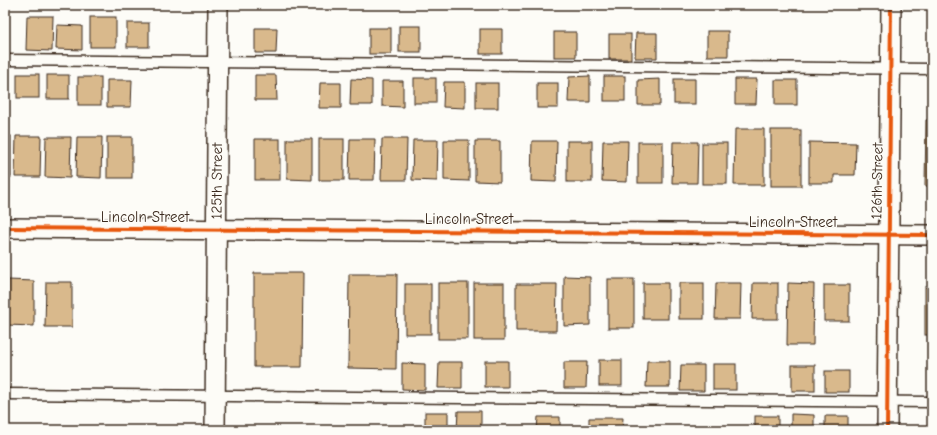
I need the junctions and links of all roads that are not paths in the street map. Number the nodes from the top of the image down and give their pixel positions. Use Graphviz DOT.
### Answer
graph roads {
  1 [pos="218,5"];
  2 [pos="891,5"];
  3 [pos="5,60"];
  4 [pos="218,62"];
  5 [pos="890,69"];
  6 [pos="932,69"];
  7 [pos="5,228"];
  8 [pos="216,229"];
  9 [pos="889,234"];
  10 [pos="932,235"];
  11 [pos="5,394"];
  12 [pos="215,396"];
  13 [pos="887,401"];
  14 [pos="932,402"];
  15 [pos="214,430"];
  16 [pos="887,430"];
  1 -- 4 [label="street, 125th Street"];
  2 -- 5 [label="street, 126th Street"];
  3 -- 4 [label="lane"];
  4 -- 5 [label="lane"];
  4 -- 8 [label="street, 125th Street"];
  5 -- 6 [label="lane"];
  5 -- 9 [label="street, 126th Street"];
  7 -- 8 [label="street, Lincoln Street"];
  8 -- 9 [label="street, Lincoln Street"];
  8 -- 12 [label="street, 125th Street"];
  9 -- 10 [label="street, Lincoln Street"];
  9 -- 13 [label="street, 126th Street"];
  11 -- 12 [label="lane"];
  12 -- 13 [label="lane"];
  12 -- 15 [label="street, 125th Street"];
  13 -- 14 [label="lane"];
  13 -- 16 [label="street, 126th Street"];
}
